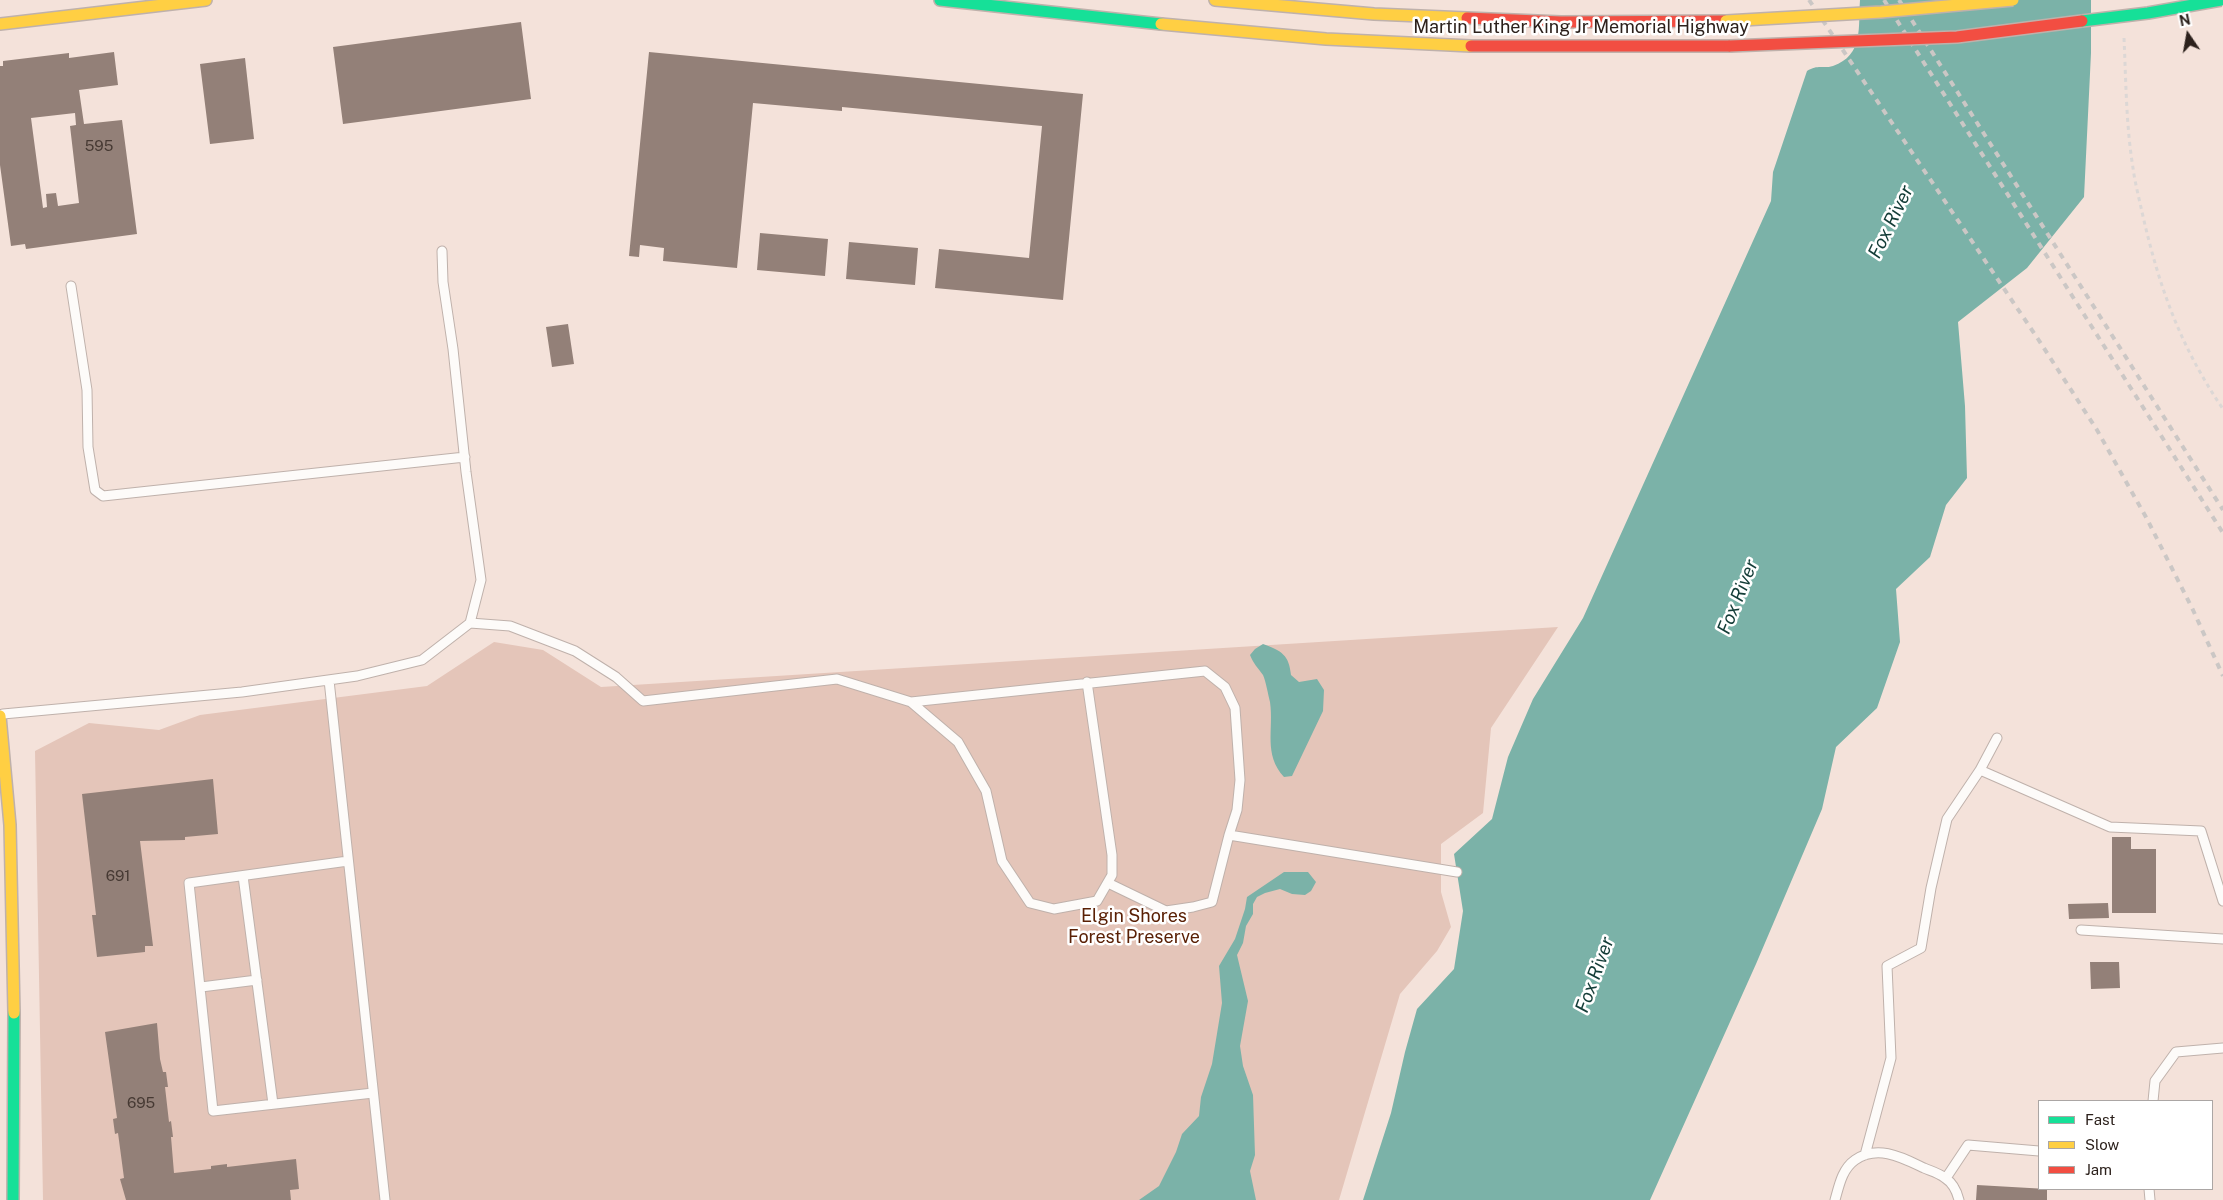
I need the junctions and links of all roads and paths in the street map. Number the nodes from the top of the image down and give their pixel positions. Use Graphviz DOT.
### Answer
graph roads {
  1 [pos="206,0"];
  2 [pos="940,0"];
  3 [pos="1215,0"];
  4 [pos="2013,0"];
  5 [pos="2221,0"];
  6 [pos="0,24"];
  7 [pos="2124,36"];
  8 [pos="442,251"];
  9 [pos="71,286"];
  10 [pos="2223,409"];
  11 [pos="465,457"];
  12 [pos="470,622"];
  13 [pos="329,680"];
  14 [pos="1087,682"];
  15 [pos="911,702"];
  16 [pos="0,715"];
  17 [pos="1997,738"];
  18 [pos="1980,770"];
  19 [pos="1229,835"];
  20 [pos="348,861"];
  21 [pos="1457,872"];
  22 [pos="243,876"];
  23 [pos="1108,883"];
  24 [pos="2223,902"];
  25 [pos="2081,930"];
  26 [pos="2223,939"];
  27 [pos="257,980"];
  28 [pos="201,988"];
  29 [pos="2223,1048"];
  30 [pos="373,1093"];
  31 [pos="2153,1100"];
  32 [pos="273,1104"];
  33 [pos="2038,1151"];
  34 [pos="1865,1155"];
  35 [pos="1946,1178"];
  36 [pos="13,1200"];
  37 [pos="384,1200"];
  38 [pos="1835,1200"];
  39 [pos="1959,1200"];
  1 -- 6 [label="main road"];
  2 -- 5 [label="main road, Martin Luther King Jr Memorial Highway, bridge"];
  3 -- 4 [label="main road, Martin Luther King Jr Memorial Highway, bridge"];
  7 -- 10 [label="path"];
  8 -- 11 [label="lane"];
  9 -- 11 [label="lane"];
  11 -- 12 [label="lane"];
  12 -- 13 [label="lane"];
  12 -- 15 [label="lane"];
  13 -- 16 [label="lane"];
  13 -- 20 [label="lane"];
  14 -- 15 [label="lane"];
  14 -- 19 [label="lane"];
  14 -- 23 [label="lane"];
  15 -- 23 [label="lane"];
  16 -- 36 [label="main road"];
  17 -- 18 [label="lane"];
  18 -- 24 [label="lane"];
  18 -- 34 [label="lane"];
  19 -- 21 [label="lane"];
  19 -- 23 [label="lane"];
  20 -- 22 [label="lane"];
  20 -- 30 [label="lane"];
  22 -- 27 [label="lane"];
  22 -- 28 [label="lane"];
  25 -- 26 [label="lane"];
  27 -- 28 [label="lane"];
  27 -- 32 [label="lane"];
  28 -- 32 [label="lane"];
  29 -- 31 [label="lane"];
  30 -- 32 [label="lane"];
  30 -- 37 [label="lane"];
  33 -- 35 [label="lane"];
  34 -- 35 [label="lane"];
  34 -- 38 [label="lane"];
  35 -- 39 [label="lane"];
}
